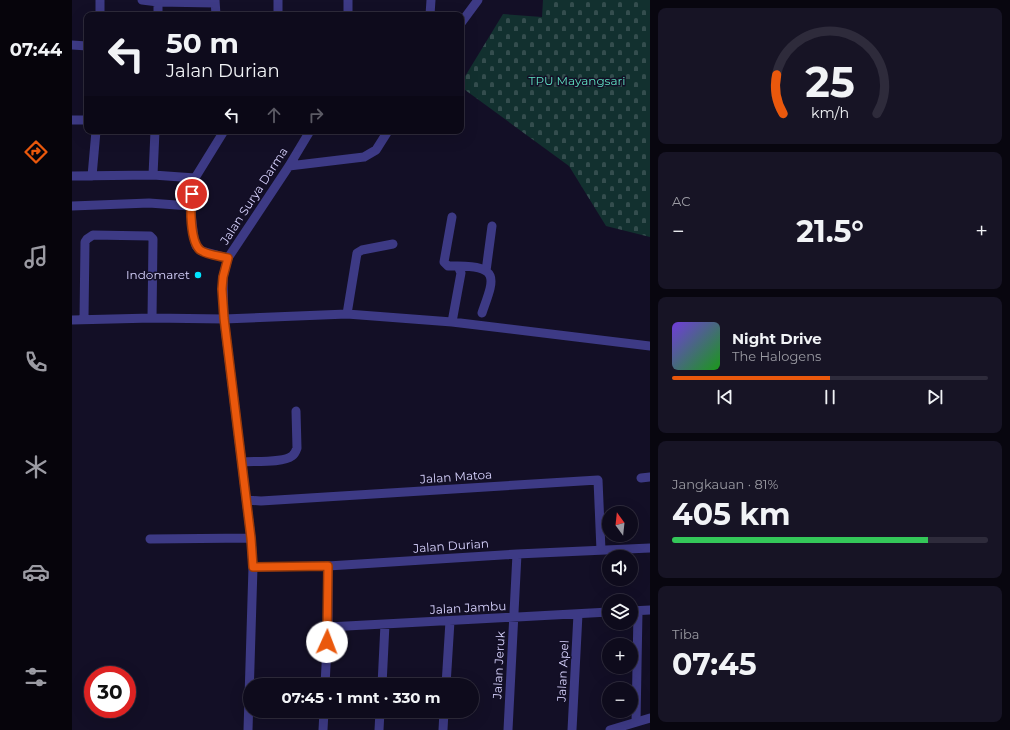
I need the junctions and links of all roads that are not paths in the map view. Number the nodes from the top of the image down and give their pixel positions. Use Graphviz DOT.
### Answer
graph roads {
  1 [pos="100,0"];
  2 [pos="142,0"];
  3 [pos="278,0"];
  4 [pos="348,0"];
  5 [pos="431,0"];
  6 [pos="478,0"];
  7 [pos="158,1"];
  8 [pos="215,1"];
  9 [pos="100,12"];
  10 [pos="158,12"];
  11 [pos="216,12"];
  12 [pos="278,12"];
  13 [pos="348,12"];
  14 [pos="430,12"];
  15 [pos="464,19"];
  16 [pos="72,45"];
  17 [pos="84,46"];
  18 [pos="72,120"];
  19 [pos="84,120"];
  20 [pos="96,134"];
  21 [pos="155,134"];
  22 [pos="308,134"];
  23 [pos="386,134"];
  24 [pos="218,135"];
  25 [pos="289,166"];
  26 [pos="153,174"];
  27 [pos="72,176"];
  28 [pos="92,176"];
  29 [pos="195,178"];
  30 [pos="72,206"];
  31 [pos="190,206"];
  32 [pos="452,217"];
  33 [pos="492,226"];
  34 [pos="393,244"];
  35 [pos="228,258"];
  36 [pos="458,266"];
  37 [pos="486,271"];
  38 [pos="482,313"];
  39 [pos="347,314"];
  40 [pos="152,318"];
  41 [pos="224,318"];
  42 [pos="84,319"];
  43 [pos="72,320"];
  44 [pos="452,322"];
  45 [pos="650,346"];
  46 [pos="296,411"];
  47 [pos="242,462"];
  48 [pos="247,500"];
  49 [pos="251,538"];
  50 [pos="150,539"];
  51 [pos="650,548"];
  52 [pos="601,550"];
  53 [pos="516,554"];
  54 [pos="328,566"];
  55 [pos="253,567"];
  56 [pos="650,610"];
  57 [pos="638,611"];
  58 [pos="602,612"];
  59 [pos="578,614"];
  60 [pos="514,618"];
  61 [pos="450,621"];
  62 [pos="385,624"];
  63 [pos="328,627"];
  64 [pos="635,630"];
  65 [pos="325,678"];
  66 [pos="382,678"];
  67 [pos="446,678"];
  68 [pos="324,718"];
  69 [pos="380,718"];
  70 [pos="444,718"];
  71 [pos="650,718"];
  72 [pos="636,722"];
  73 [pos="248,730"];
  74 [pos="323,730"];
  75 [pos="379,730"];
  76 [pos="443,730"];
  77 [pos="508,730"];
  78 [pos="572,730"];
  79 [pos="610,730"];
  1 -- 9 [label="street"];
  2 -- 7 [label="street"];
  3 -- 12 [label="street"];
  4 -- 13 [label="street"];
  5 -- 14 [label="street"];
  6 -- 15 [label="street"];
  7 -- 8 [label="street"];
  7 -- 10 [label="street"];
  8 -- 11 [label="street"];
  16 -- 17 [label="street"];
  18 -- 19 [label="street"];
  20 -- 28 [label="street"];
  21 -- 26 [label="street"];
  22 -- 25 [label="street, Jalan Surya Darma"];
  23 -- 25 [label="street"];
  24 -- 29 [label="street"];
  25 -- 35 [label="street, Jalan Surya Darma"];
  26 -- 28 [label="street"];
  26 -- 29 [label="street"];
  27 -- 28 [label="street"];
  29 -- 31 [label="street"];
  30 -- 31 [label="street"];
  31 -- 35 [label="street"];
  32 -- 36 [label="street"];
  33 -- 37 [label="street"];
  34 -- 39 [label="street"];
  35 -- 41 [label="street, Jalan Surya Darma"];
  36 -- 37 [label="street"];
  36 -- 44 [label="street"];
  37 -- 38 [label="street"];
  39 -- 41 [label="street"];
  39 -- 44 [label="street"];
  40 -- 41 [label="street"];
  40 -- 42 [label="street"];
  40 -- 42 [label="street"];
  41 -- 47 [label="street, Jalan Surya Darma"];
  42 -- 43 [label="street"];
  44 -- 45 [label="street"];
  46 -- 47 [label="street"];
  47 -- 48 [label="street, Jalan Surya Darma"];
  48 -- 49 [label="street, Jalan Surya Darma"];
  48 -- 52 [label="street, Jalan Matoa"];
  49 -- 50 [label="street"];
  49 -- 55 [label="street, Jalan Surya Darma"];
  51 -- 52 [label="street, Jalan Durian"];
  52 -- 53 [label="street, Jalan Durian"];
  53 -- 54 [label="street, Jalan Durian"];
  53 -- 60 [label="street, Jalan Jeruk"];
  54 -- 55 [label="street, Jalan Durian"];
  54 -- 63 [label="street"];
  55 -- 73 [label="street, Jalan Surya Darma"];
  56 -- 57 [label="street"];
  58 -- 59 [label="street, Jalan Jambu"];
  59 -- 60 [label="street, Jalan Jambu"];
  59 -- 78 [label="street, Jalan Apel"];
  60 -- 61 [label="street, Jalan Jambu"];
  60 -- 77 [label="street, Jalan Jeruk"];
  61 -- 62 [label="street, Jalan Jambu"];
  61 -- 67 [label="street"];
  62 -- 63 [label="street, Jalan Jambu"];
  62 -- 66 [label="street"];
  63 -- 65 [label="street"];
  64 -- 72 [label="street"];
  68 -- 74 [label="street"];
  69 -- 75 [label="street"];
  70 -- 76 [label="street"];
  71 -- 72 [label="street"];
  72 -- 79 [label="street"];
}
